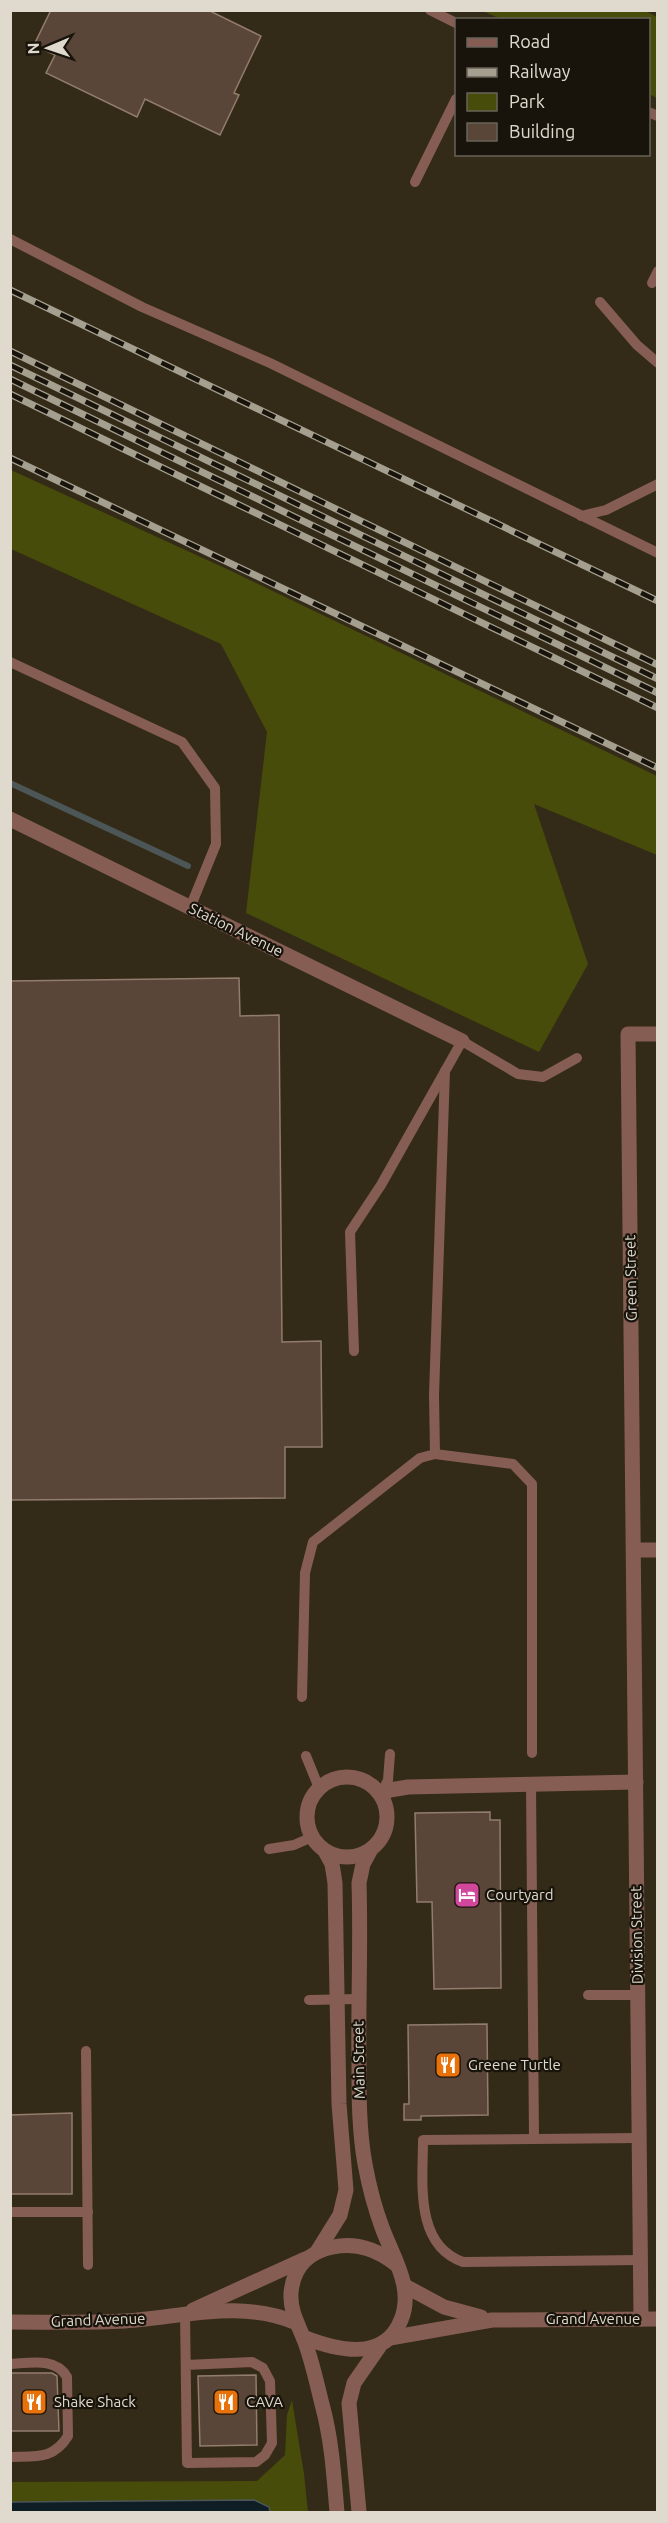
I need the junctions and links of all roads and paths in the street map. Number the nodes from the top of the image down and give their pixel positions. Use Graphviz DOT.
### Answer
graph roads {
  1 [pos="430,10"];
  2 [pos="455,22"];
  3 [pos="455,101"];
  4 [pos="415,182"];
  5 [pos="10,239"];
  6 [pos="657,271"];
  7 [pos="652,283"];
  8 [pos="600,302"];
  9 [pos="657,363"];
  10 [pos="657,484"];
  11 [pos="581,516"];
  12 [pos="657,553"];
  13 [pos="10,662"];
  14 [pos="10,819"];
  15 [pos="190,908"];
  16 [pos="657,1034"];
  17 [pos="462,1041"];
  18 [pos="577,1058"];
  19 [pos="445,1071"];
  20 [pos="354,1351"];
  21 [pos="435,1454"];
  22 [pos="634,1550"];
  23 [pos="657,1550"];
  24 [pos="302,1697"];
  25 [pos="532,1753"];
  26 [pos="390,1754"];
  27 [pos="306,1756"];
  28 [pos="636,1782"];
  29 [pos="531,1784"];
  30 [pos="319,1788"];
  31 [pos="380,1794"];
  32 [pos="312,1837"];
  33 [pos="269,1849"];
  34 [pos="325,1851"];
  35 [pos="370,1851"];
  36 [pos="588,1995"];
  37 [pos="638,1995"];
  38 [pos="337,1999"];
  39 [pos="358,1999"];
  40 [pos="309,2000"];
  41 [pos="86,2051"];
  42 [pos="639,2138"];
  43 [pos="534,2139"];
  44 [pos="10,2212"];
  45 [pos="88,2212"];
  46 [pos="312,2255"];
  47 [pos="640,2260"];
  48 [pos="88,2265"];
  49 [pos="398,2265"];
  50 [pos="405,2286"];
  51 [pos="185,2313"];
  52 [pos="641,2319"];
  53 [pos="657,2319"];
  54 [pos="492,2320"];
  55 [pos="10,2322"];
  56 [pos="300,2330"];
  57 [pos="385,2342"];
  58 [pos="10,2364"];
  59 [pos="186,2365"];
  60 [pos="10,2457"];
  61 [pos="337,2512"];
  62 [pos="359,2512"];
  1 -- 2 [label="lane"];
  3 -- 4 [label="lane"];
  5 -- 11 [label="lane"];
  6 -- 7 [label="lane"];
  8 -- 9 [label="lane"];
  10 -- 11 [label="lane"];
  11 -- 12 [label="lane"];
  13 -- 15 [label="lane"];
  14 -- 15 [label="street, Station Avenue"];
  15 -- 17 [label="street, Station Avenue"];
  16 -- 22 [label="street, Green Street"];
  17 -- 18 [label="lane"];
  17 -- 19 [label="lane"];
  19 -- 20 [label="lane"];
  19 -- 21 [label="lane"];
  21 -- 24 [label="lane"];
  21 -- 25 [label="lane"];
  22 -- 23 [label="street"];
  22 -- 28 [label="street, Division Street"];
  26 -- 31 [label="lane"];
  27 -- 30 [label="lane"];
  28 -- 29 [label="street"];
  28 -- 37 [label="street, Division Street"];
  29 -- 31 [label="street"];
  29 -- 43 [label="lane"];
  30 -- 31 [label="street"];
  30 -- 32 [label="street"];
  31 -- 35 [label="street"];
  32 -- 33 [label="lane"];
  32 -- 34 [label="street"];
  34 -- 35 [label="street"];
  34 -- 38 [label="street, Main Street"];
  35 -- 39 [label="street, Main Street"];
  36 -- 37 [label="lane"];
  37 -- 42 [label="street, Division Street"];
  38 -- 39 [label="lane"];
  38 -- 40 [label="lane"];
  38 -- 46 [label="street, Main Street"];
  39 -- 49 [label="street, Main Street"];
  41 -- 45 [label="lane"];
  42 -- 43 [label="lane"];
  42 -- 47 [label="street, Division Street"];
  43 -- 47 [label="lane"];
  44 -- 45 [label="lane"];
  45 -- 48 [label="lane"];
  46 -- 49 [label="street"];
  46 -- 51 [label="street, Grand Avenue"];
  46 -- 56 [label="street"];
  47 -- 52 [label="street, Division Street"];
  49 -- 50 [label="street"];
  50 -- 54 [label="street, Grand Avenue"];
  50 -- 57 [label="street"];
  51 -- 55 [label="street, Grand Avenue"];
  51 -- 56 [label="street, Grand Avenue"];
  51 -- 59 [label="lane"];
  52 -- 53 [label="street, Grand Avenue"];
  52 -- 54 [label="street, Grand Avenue"];
  54 -- 57 [label="street, Grand Avenue"];
  56 -- 57 [label="street"];
  56 -- 61 [label="street"];
  57 -- 62 [label="street"];
  58 -- 60 [label="lane"];
  59 -- 59 [label="lane"];
}
